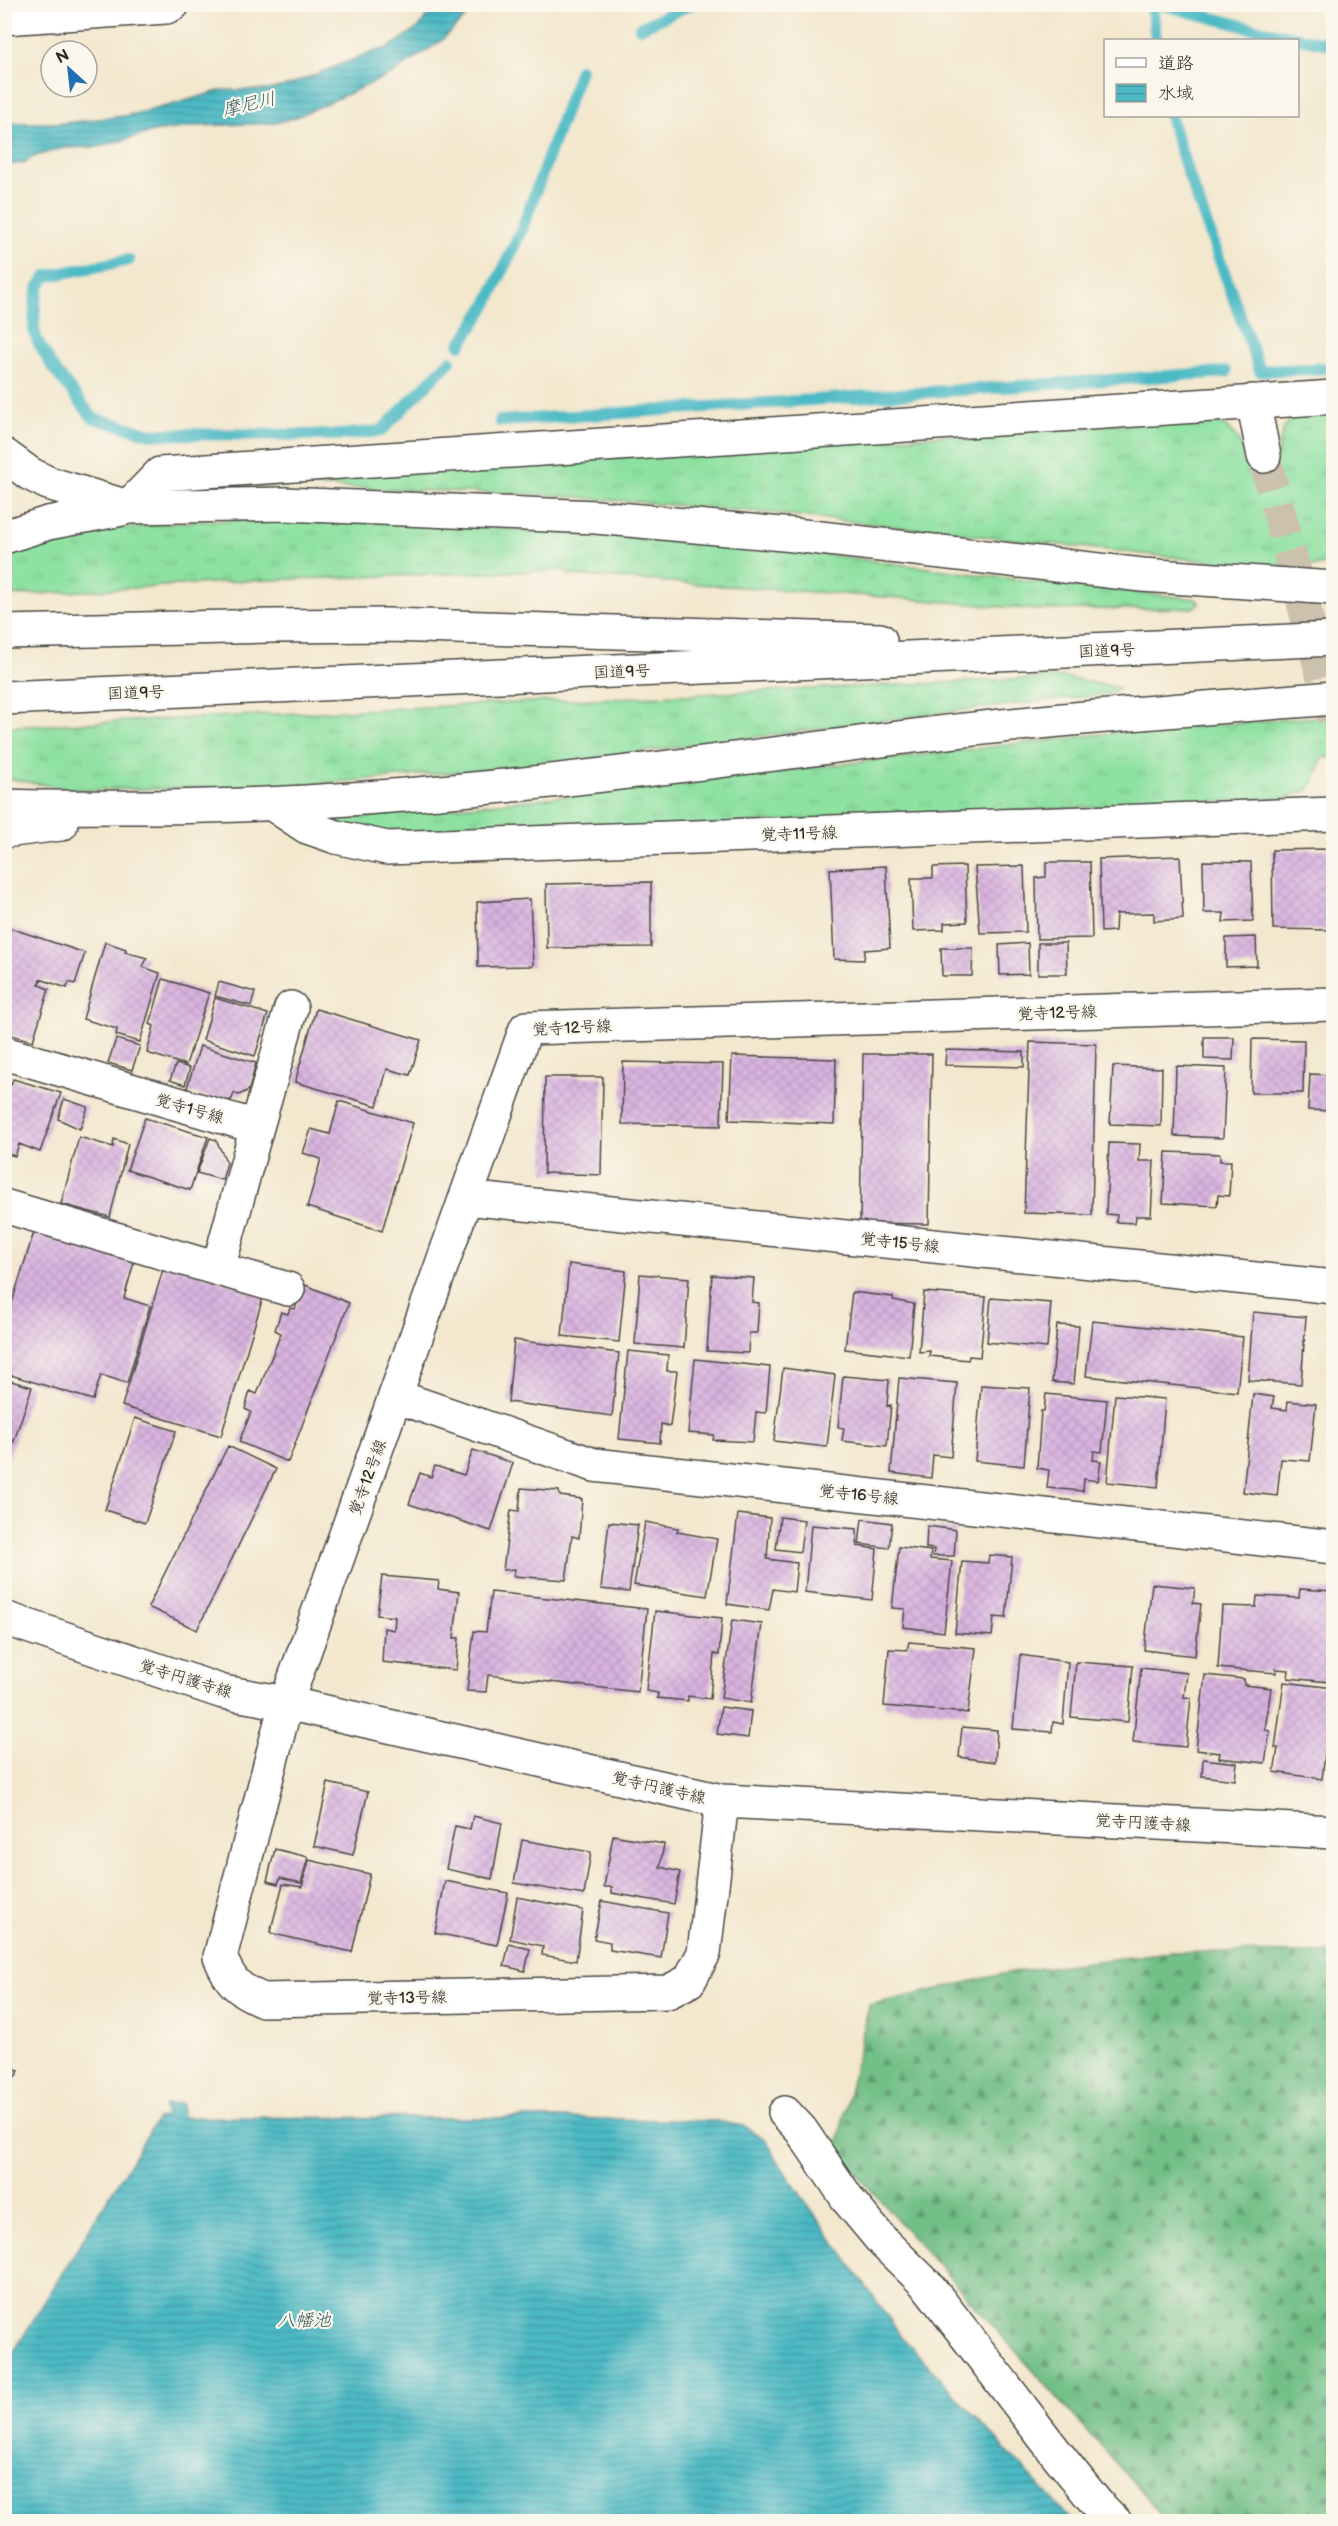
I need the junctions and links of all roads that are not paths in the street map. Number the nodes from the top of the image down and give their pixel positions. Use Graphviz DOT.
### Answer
graph roads {
  1 [pos="173,4"];
  2 [pos="4,18"];
  3 [pos="1334,397"];
  4 [pos="1253,401"];
  5 [pos="4,454"];
  6 [pos="1264,456"];
  7 [pos="128,507"];
  8 [pos="4,537"];
  9 [pos="1334,588"];
  10 [pos="4,632"];
  11 [pos="1334,639"];
  12 [pos="1239,644"];
  13 [pos="4,698"];
  14 [pos="1334,698"];
  15 [pos="274,805"];
  16 [pos="4,806"];
  17 [pos="209,807"];
  18 [pos="1334,814"];
  19 [pos="4,831"];
  20 [pos="1334,1004"];
  21 [pos="291,1008"];
  22 [pos="4,1053"];
  23 [pos="256,1127"];
  24 [pos="466,1198"];
  25 [pos="4,1206"];
  26 [pos="218,1269"];
  27 [pos="1334,1287"];
  28 [pos="288,1289"];
  29 [pos="396,1396"];
  30 [pos="1334,1547"];
  31 [pos="4,1618"];
  32 [pos="286,1703"];
  33 [pos="722,1801"];
  34 [pos="1334,1832"];
  35 [pos="785,2113"];
  36 [pos="1115,2522"];
  1 -- 2 [label="main road"];
  3 -- 4 [label="main road"];
  4 -- 6 [label="main road"];
  4 -- 7 [label="main road"];
  5 -- 7 [label="main road"];
  7 -- 8 [label="main road"];
  7 -- 9 [label="main road"];
  10 -- 12 [label="main road, 国道9号"];
  11 -- 12 [label="main road, 国道9号"];
  12 -- 13 [label="main road, 国道9号"];
  14 -- 15 [label="main road"];
  15 -- 17 [label="main road"];
  15 -- 18 [label="main road, 覚寺11号線"];
  16 -- 17 [label="main road"];
  17 -- 19 [label="main road"];
  20 -- 24 [label="main road, 覚寺12号線"];
  21 -- 23 [label="main road"];
  22 -- 23 [label="main road, 覚寺1号線"];
  23 -- 26 [label="main road"];
  24 -- 27 [label="main road, 覚寺15号線"];
  24 -- 29 [label="main road, 覚寺12号線"];
  25 -- 26 [label="main road"];
  26 -- 28 [label="main road"];
  29 -- 30 [label="main road, 覚寺16号線"];
  29 -- 32 [label="main road, 覚寺12号線"];
  31 -- 32 [label="main road, 覚寺円護寺線"];
  32 -- 33 [label="main road, 覚寺円護寺線"];
  32 -- 33 [label="main road, 覚寺13号線"];
  33 -- 34 [label="main road, 覚寺円護寺線"];
  35 -- 36 [label="main road"];
}
